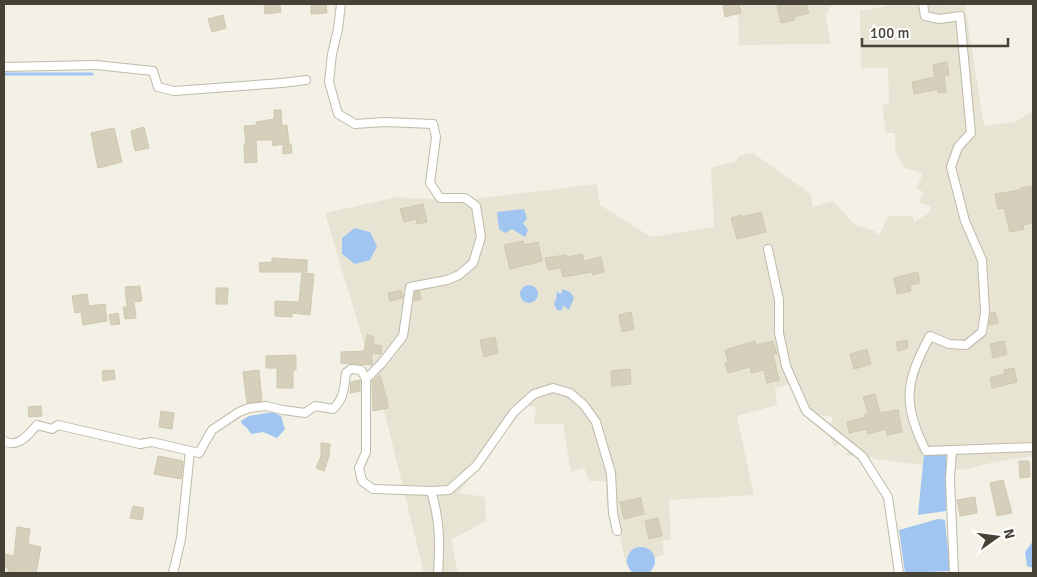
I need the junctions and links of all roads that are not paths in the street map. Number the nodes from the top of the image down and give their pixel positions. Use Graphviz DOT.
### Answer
graph roads {
  1 [pos="341,4"];
  2 [pos="923,4"];
  3 [pos="4,67"];
  4 [pos="306,80"];
  5 [pos="768,249"];
  6 [pos="366,379"];
  7 [pos="4,442"];
  8 [pos="1033,447"];
  9 [pos="952,450"];
  10 [pos="190,451"];
  11 [pos="431,491"];
  12 [pos="617,531"];
  13 [pos="173,573"];
  14 [pos="438,573"];
  15 [pos="899,573"];
  16 [pos="954,573"];
  1 -- 6 [label="street"];
  2 -- 9 [label="street"];
  3 -- 4 [label="street"];
  5 -- 15 [label="street"];
  6 -- 10 [label="street"];
  6 -- 11 [label="street"];
  7 -- 10 [label="street"];
  8 -- 9 [label="street"];
  9 -- 16 [label="street"];
  10 -- 13 [label="street"];
  11 -- 12 [label="street"];
  11 -- 14 [label="street"];
}
